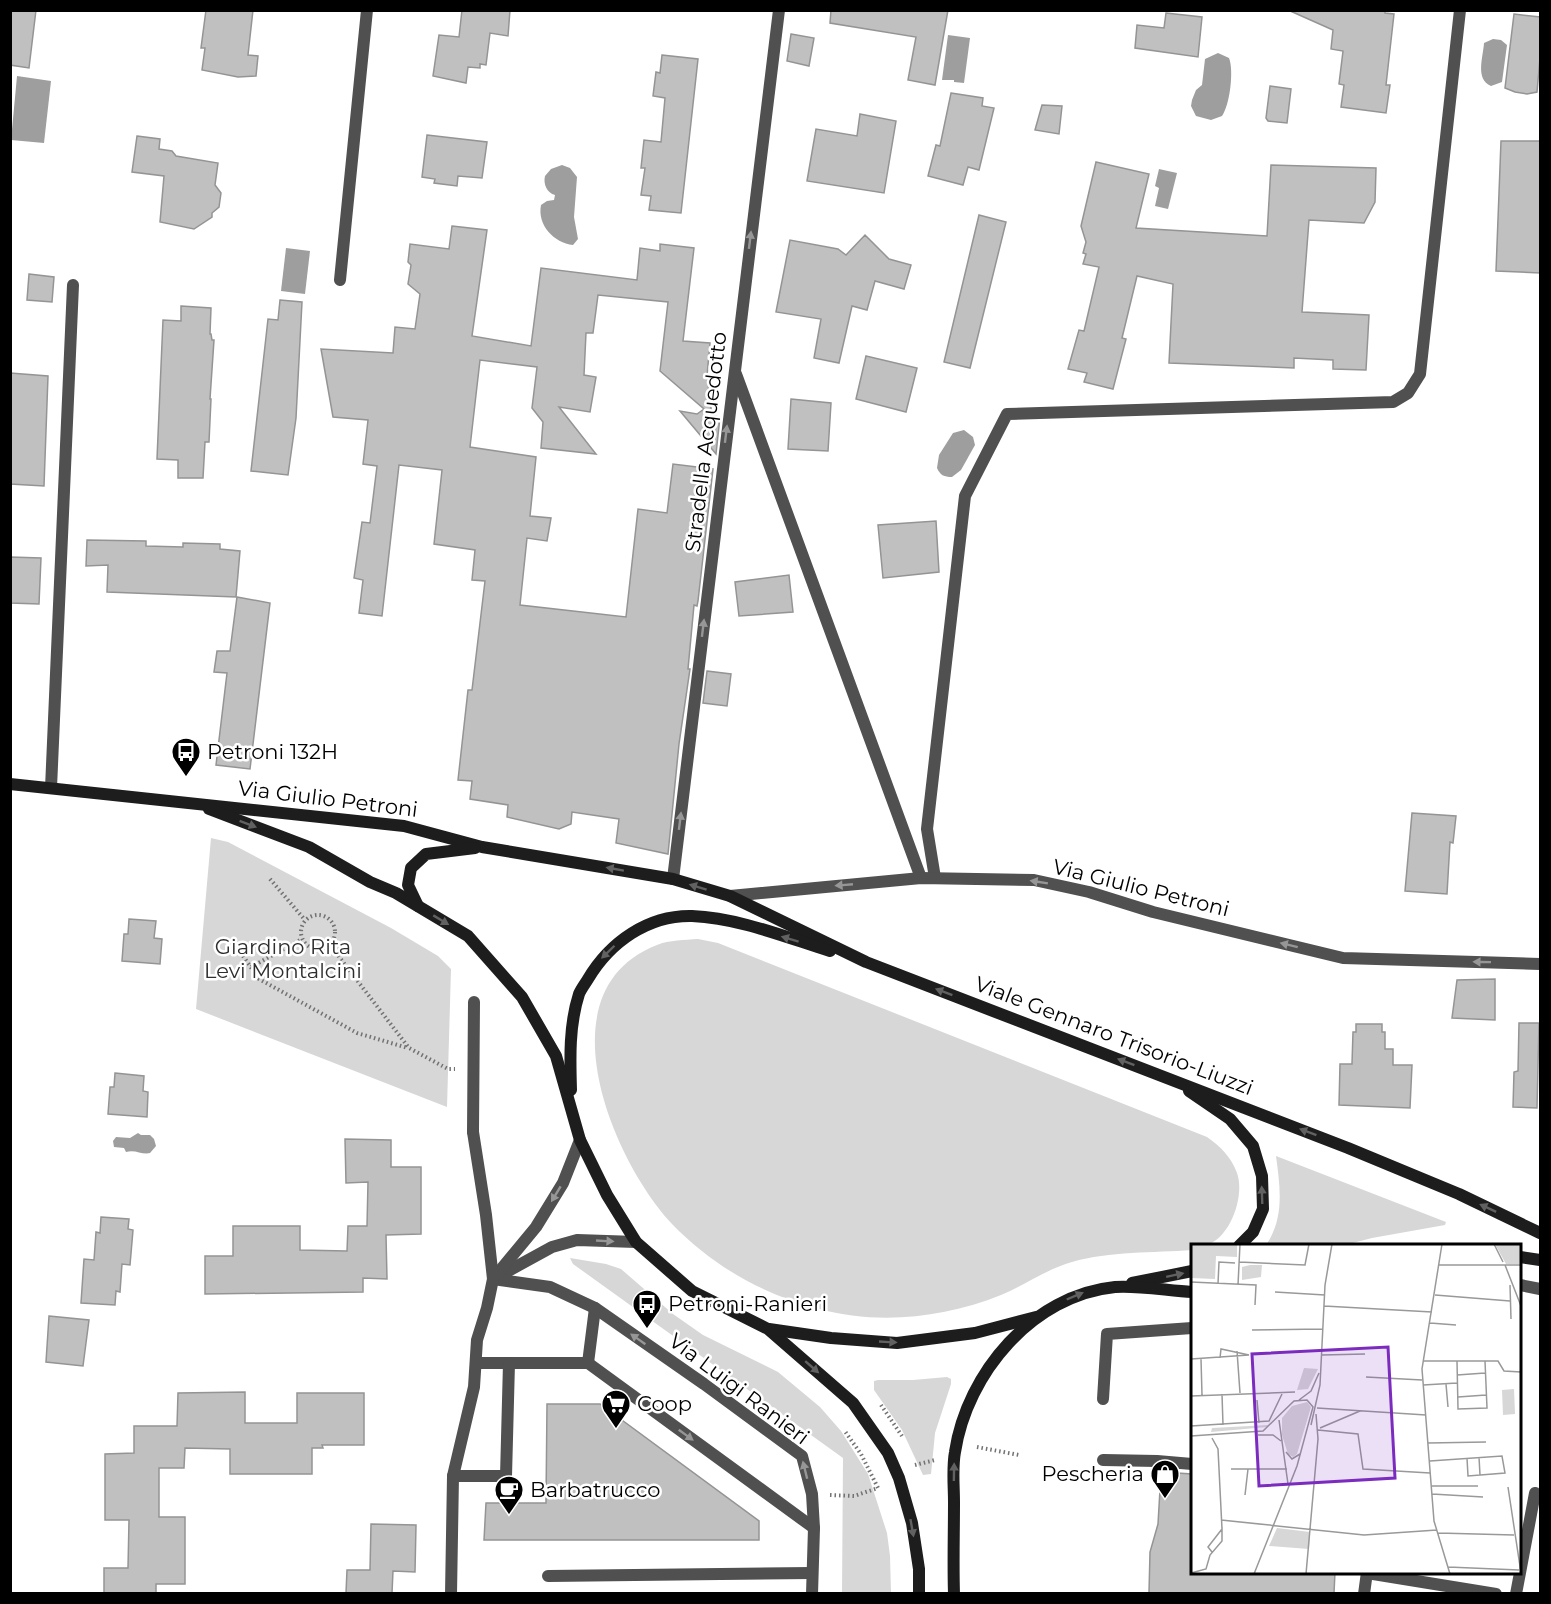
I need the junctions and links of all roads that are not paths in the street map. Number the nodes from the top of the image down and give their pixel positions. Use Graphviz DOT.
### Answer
graph roads {
  1 [pos="367,10"];
  2 [pos="779,10"];
  3 [pos="1460,10"];
  4 [pos="340,280"];
  5 [pos="73,285"];
  6 [pos="734,370"];
  7 [pos="10,784"];
  8 [pos="51,788"];
  9 [pos="194,803"];
  10 [pos="482,847"];
  11 [pos="921,878"];
  12 [pos="935,878"];
  13 [pos="673,879"];
  14 [pos="730,896"];
  15 [pos="418,906"];
  16 [pos="866,962"];
  17 [pos="1540,964"];
  18 [pos="474,1002"];
  19 [pos="1170,1079"];
  20 [pos="572,1109"];
  21 [pos="580,1140"];
  22 [pos="1540,1233"];
  23 [pos="636,1242"];
  24 [pos="1240,1244"];
  25 [pos="1521,1257"];
  26 [pos="1540,1260"];
  27 [pos="1191,1271"];
  28 [pos="493,1280"];
  29 [pos="1521,1285"];
  30 [pos="1116,1286"];
  31 [pos="1540,1289"];
  32 [pos="1191,1292"];
  33 [pos="595,1308"];
  34 [pos="1037,1317"];
  35 [pos="1191,1328"];
  36 [pos="768,1329"];
  37 [pos="476,1363"];
  38 [pos="509,1363"];
  39 [pos="588,1363"];
  40 [pos="1103,1399"];
  41 [pos="1103,1460"];
  42 [pos="1191,1464"];
  43 [pos="453,1476"];
  44 [pos="1535,1493"];
  45 [pos="814,1528"];
  46 [pos="1521,1567"];
  47 [pos="812,1573"];
  48 [pos="1367,1574"];
  49 [pos="1373,1574"];
  50 [pos="1520,1574"];
  51 [pos="548,1576"];
  52 [pos="451,1593"];
  53 [pos="812,1593"];
  54 [pos="919,1593"];
  55 [pos="954,1593"];
  56 [pos="1364,1593"];
  57 [pos="1496,1593"];
  58 [pos="1516,1593"];
  1 -- 4 [label="street"];
  6 -- 2 [label="street, Stradella Acquedotto, one-way"];
  3 -- 12 [label="street"];
  5 -- 8 [label="street"];
  6 -- 11 [label="street"];
  13 -- 6 [label="street, Stradella Acquedotto, one-way"];
  7 -- 8 [label="main road, Via Giulio Petroni"];
  8 -- 9 [label="main road, Via Giulio Petroni"];
  9 -- 10 [label="main road, Via Giulio Petroni"];
  9 -- 15 [label="main road, one-way"];
  13 -- 10 [label="main road, Via Giulio Petroni, one-way"];
  10 -- 15 [label="main road"];
  11 -- 12 [label="street, Via Giulio Petroni"];
  11 -- 14 [label="street, Via Giulio Petroni, one-way"];
  17 -- 12 [label="street, Via Giulio Petroni, one-way"];
  14 -- 13 [label="main road, Viale Gennaro Trisorio-Liuzzi, one-way"];
  14 -- 16 [label="main road, Viale Gennaro Trisorio-Liuzzi"];
  15 -- 20 [label="main road, one-way"];
  19 -- 16 [label="main road, Viale Gennaro Trisorio-Liuzzi, one-way"];
  16 -- 20 [label="main road, one-way"];
  18 -- 28 [label="street"];
  22 -- 19 [label="main road, Viale Gennaro Trisorio-Liuzzi, one-way"];
  24 -- 19 [label="main road, one-way"];
  20 -- 21 [label="main road"];
  21 -- 23 [label="main road"];
  21 -- 28 [label="street, one-way"];
  28 -- 23 [label="street, one-way"];
  23 -- 36 [label="main road"];
  25 -- 26 [label="main road"];
  30 -- 27 [label="main road, one-way"];
  28 -- 33 [label="street, Via Luigi Ranieri"];
  28 -- 37 [label="street"];
  29 -- 31 [label="street"];
  30 -- 32 [label="main road"];
  34 -- 30 [label="main road, one-way"];
  33 -- 39 [label="street"];
  45 -- 33 [label="street, Via Luigi Ranieri, one-way"];
  36 -- 34 [label="main road, one-way"];
  55 -- 34 [label="main road, one-way"];
  35 -- 40 [label="street"];
  36 -- 54 [label="main road, one-way"];
  37 -- 38 [label="street"];
  37 -- 43 [label="street"];
  38 -- 39 [label="street"];
  38 -- 43 [label="street"];
  39 -- 45 [label="street, one-way"];
  41 -- 42 [label="street"];
  43 -- 52 [label="street"];
  44 -- 46 [label="street"];
  45 -- 47 [label="street, Via Luigi Ranieri"];
  47 -- 51 [label="street"];
  47 -- 53 [label="street, Via Luigi Ranieri"];
  48 -- 56 [label="street"];
  49 -- 57 [label="street"];
  50 -- 58 [label="street"];
}
